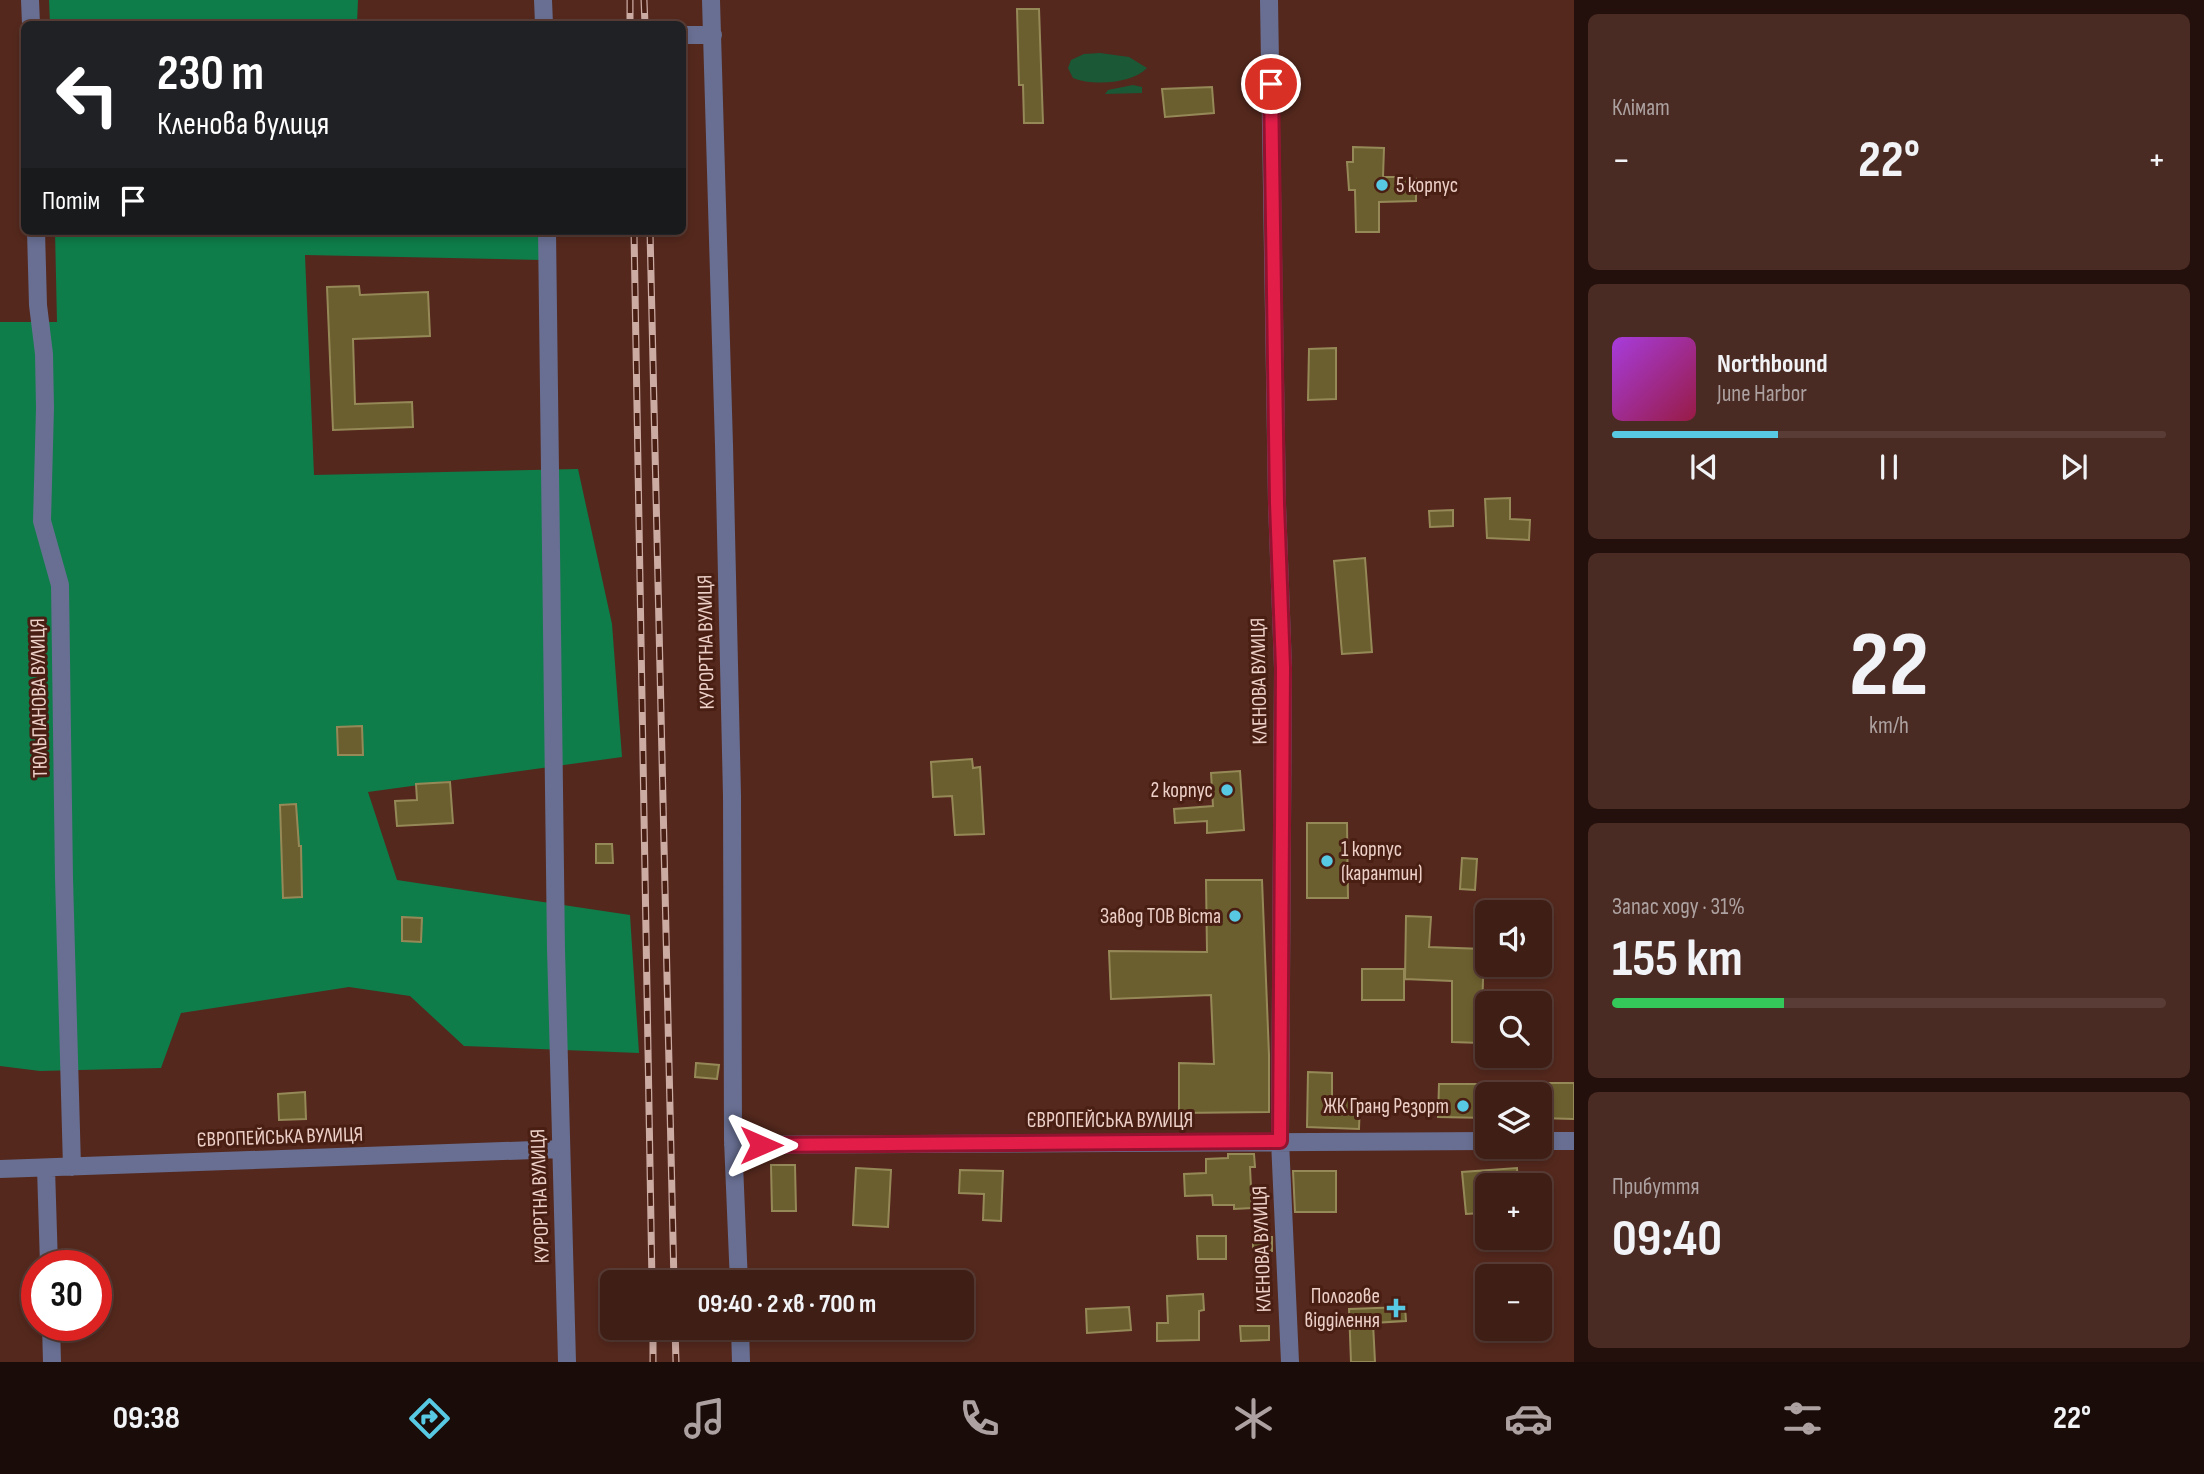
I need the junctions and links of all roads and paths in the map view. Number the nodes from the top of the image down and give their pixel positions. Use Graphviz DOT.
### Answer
graph roads {
  1 [pos="30,0"];
  2 [pos="543,0"];
  3 [pos="711,0"];
  4 [pos="1269,0"];
  5 [pos="31,21"];
  6 [pos="544,21"];
  7 [pos="686,35"];
  8 [pos="713,35"];
  9 [pos="36,235"];
  10 [pos="547,235"];
  11 [pos="1280,1141"];
  12 [pos="1475,1141"];
  13 [pos="1552,1141"];
  14 [pos="1574,1141"];
  15 [pos="733,1146"];
  16 [pos="561,1149"];
  17 [pos="72,1167"];
  18 [pos="46,1168"];
  19 [pos="0,1169"];
  20 [pos="49,1250"];
  21 [pos="738,1270"];
  22 [pos="740,1340"];
  23 [pos="51,1341"];
  24 [pos="52,1362"];
  25 [pos="567,1362"];
  26 [pos="741,1362"];
  27 [pos="1290,1362"];
  1 -- 5 [label="street"];
  2 -- 6 [label="street"];
  3 -- 8 [label="street, КУРОРТНА ВУЛИЦЯ"];
  4 -- 11 [label="street, КЛЕНОВА ВУЛИЦЯ"];
  7 -- 8 [label="street"];
  8 -- 15 [label="street, КУРОРТНА ВУЛИЦЯ"];
  9 -- 17 [label="street, ТЮЛЬПАНОВА ВУЛИЦЯ"];
  10 -- 16 [label="street, КУРОРТНА ВУЛИЦЯ"];
  11 -- 12 [label="street, ЄВРОПЕЙСЬКА ВУЛИЦЯ"];
  11 -- 15 [label="street, ЄВРОПЕЙСЬКА ВУЛИЦЯ"];
  11 -- 27 [label="street, КЛЕНОВА ВУЛИЦЯ"];
  13 -- 14 [label="street"];
  15 -- 21 [label="street, КУРОРТНА ВУЛИЦЯ"];
  16 -- 17 [label="street, ЄВРОПЕЙСЬКА ВУЛИЦЯ"];
  16 -- 25 [label="street, КУРОРТНА ВУЛИЦЯ"];
  17 -- 18 [label="street, ЄВРОПЕЙСЬКА ВУЛИЦЯ"];
  18 -- 19 [label="street, ЄВРОПЕЙСЬКА ВУЛИЦЯ"];
  18 -- 20 [label="street"];
  22 -- 26 [label="street"];
  23 -- 24 [label="street"];
}
